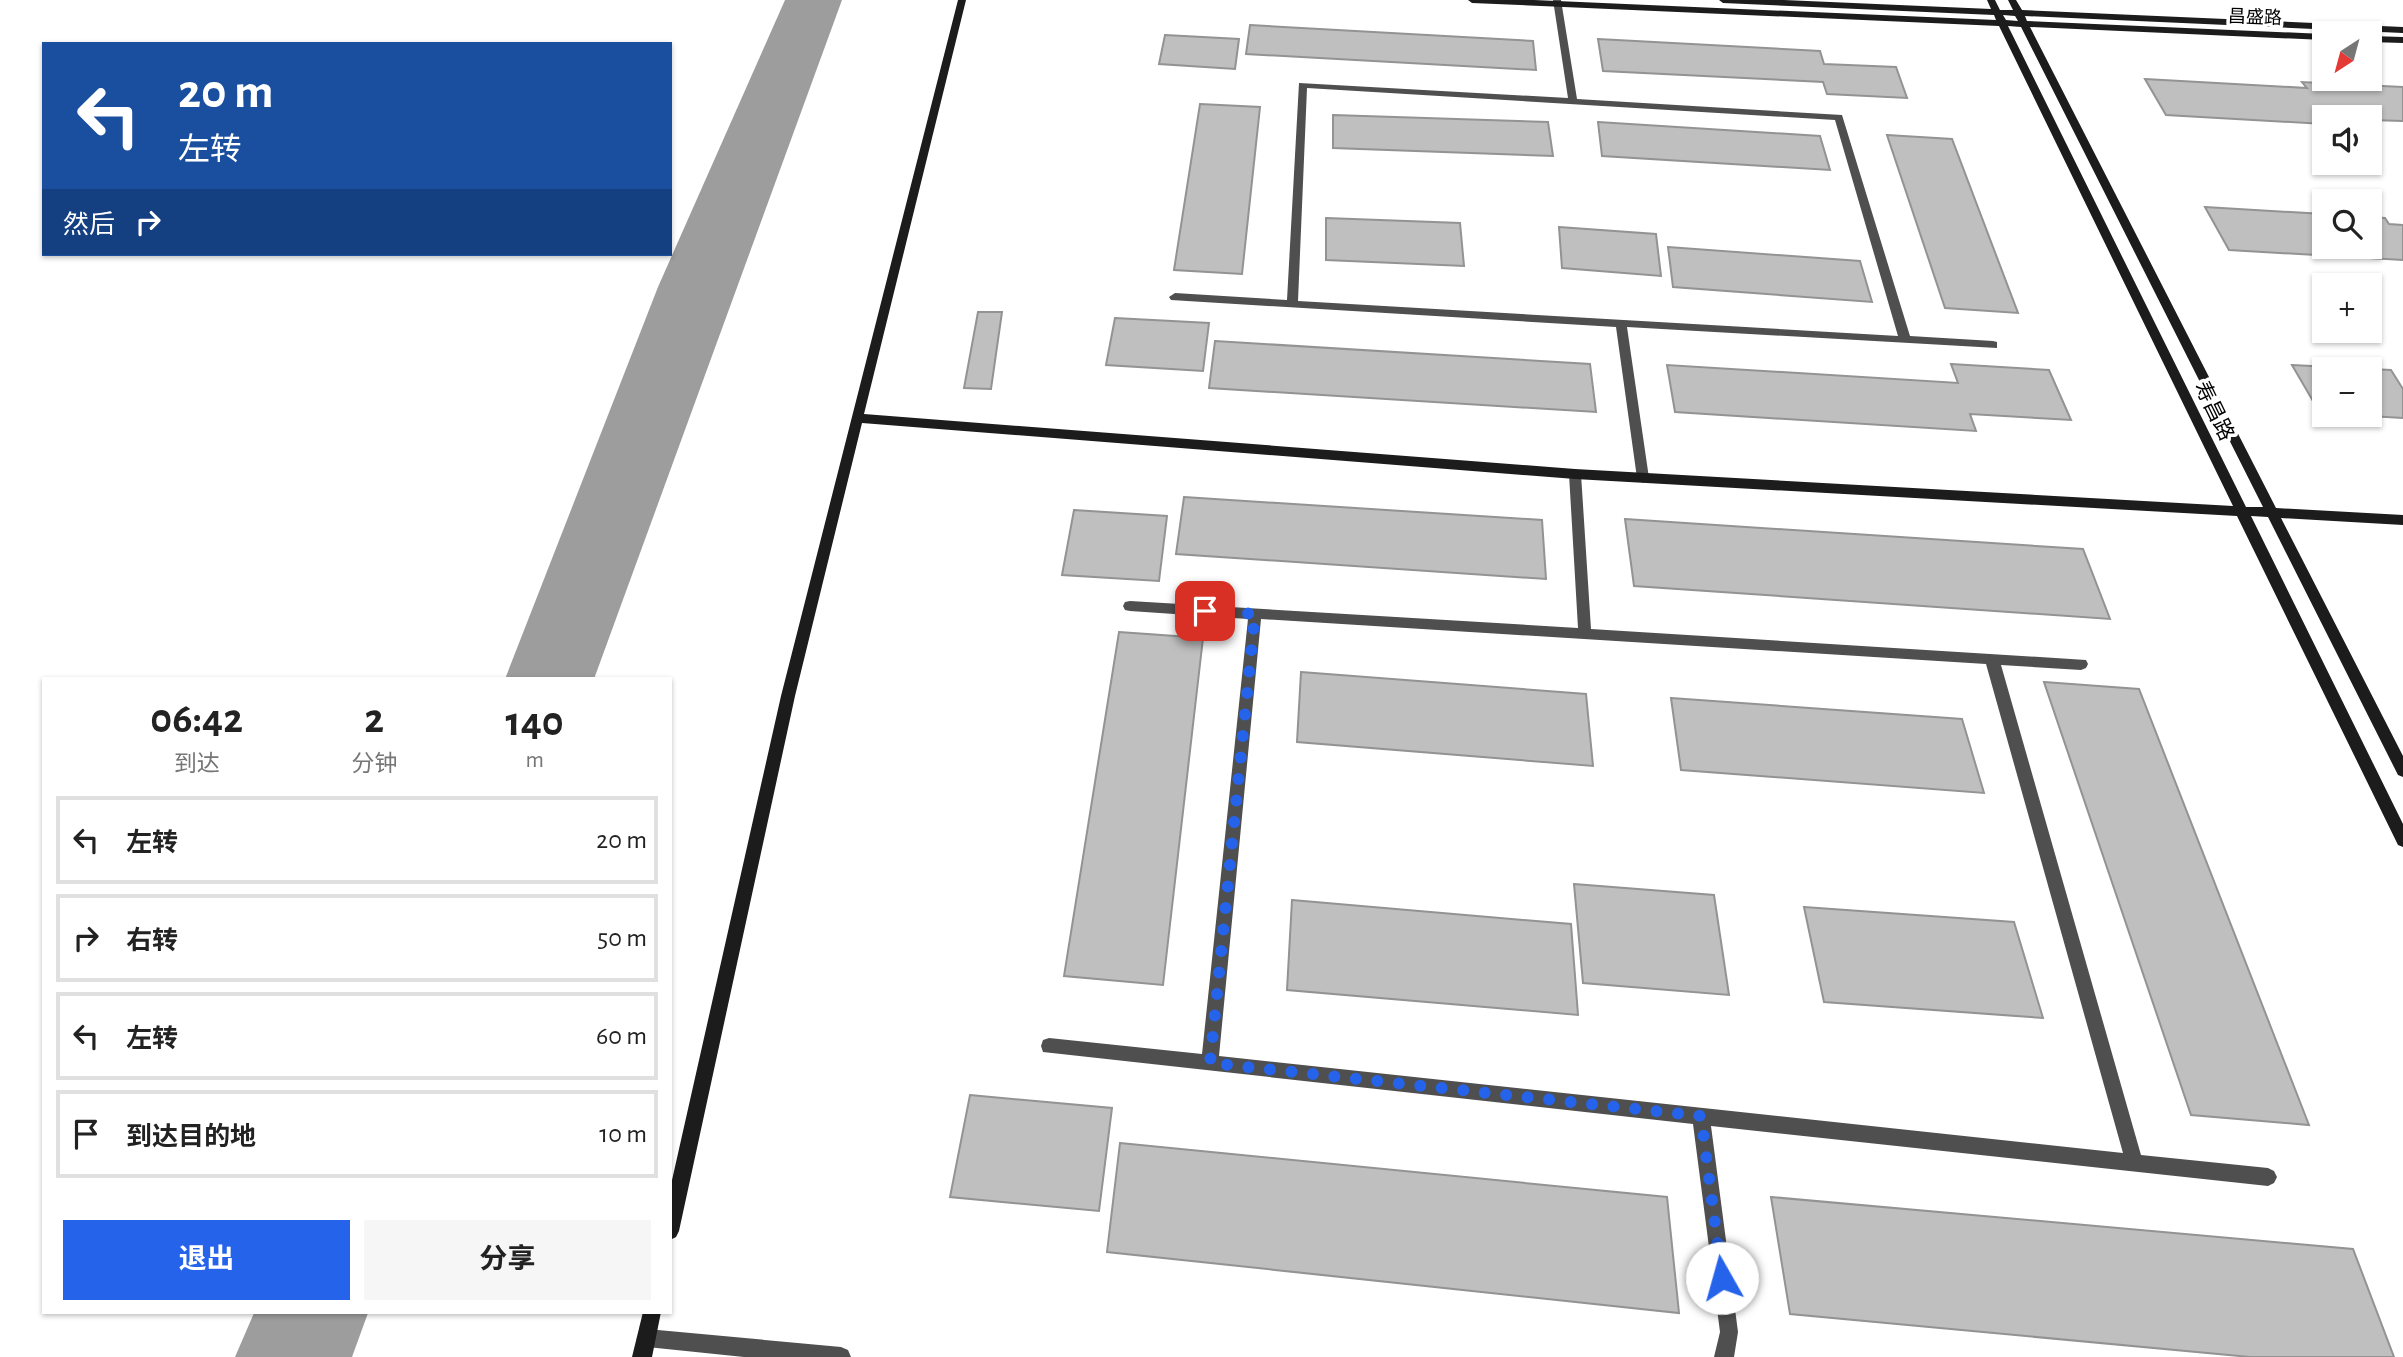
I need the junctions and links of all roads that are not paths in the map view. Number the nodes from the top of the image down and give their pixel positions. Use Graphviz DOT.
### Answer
graph roads {
  1 [pos="962,0"];
  2 [pos="1472,0"];
  3 [pos="1723,0"];
  4 [pos="2012,0"];
  5 [pos="1557,2"];
  6 [pos="1996,11"];
  7 [pos="2019,12"];
  8 [pos="2025,24"];
  9 [pos="2403,30"];
  10 [pos="2312,36"];
  11 [pos="2382,39"];
  12 [pos="2403,40"];
  13 [pos="1573,102"];
  14 [pos="1175,297"];
  15 [pos="1292,304"];
  16 [pos="1621,324"];
  17 [pos="1905,340"];
  18 [pos="1993,345"];
  19 [pos="857,418"];
  20 [pos="1575,474"];
  21 [pos="1643,478"];
  22 [pos="2241,510"];
  23 [pos="2270,512"];
  24 [pos="2403,520"];
  25 [pos="1130,606"];
  26 [pos="1255,614"];
  27 [pos="1585,634"];
  28 [pos="1992,659"];
  29 [pos="2081,664"];
  30 [pos="2403,771"];
  31 [pos="2403,840"];
  32 [pos="1049,1046"];
  33 [pos="1210,1063"];
  34 [pos="1701,1116"];
  35 [pos="2134,1162"];
  36 [pos="2268,1177"];
  37 [pos="672,1222"];
  38 [pos="652,1314"];
  39 [pos="647,1338"];
  40 [pos="642,1357"];
  41 [pos="841,1357"];
  42 [pos="1724,1357"];
  1 -- 19 [label="street"];
  2 -- 5 [label="street, 昌盛路"];
  3 -- 6 [label="street, 昌盛路"];
  4 -- 7 [label="street, 寿昌路"];
  5 -- 6 [label="street, 昌盛路"];
  5 -- 13 [label="street"];
  6 -- 7 [label="street, 昌盛路"];
  6 -- 8 [label="street, 昌盛路"];
  6 -- 22 [label="street, 寿昌路"];
  7 -- 8 [label="street, 寿昌路"];
  7 -- 9 [label="street, 昌盛路"];
  8 -- 10 [label="street, 昌盛路"];
  8 -- 23 [label="street, 寿昌路"];
  11 -- 12 [label="street"];
  13 -- 15 [label="street"];
  13 -- 17 [label="street"];
  14 -- 15 [label="street"];
  15 -- 16 [label="street"];
  16 -- 17 [label="street"];
  16 -- 21 [label="street"];
  17 -- 18 [label="street"];
  19 -- 20 [label="street"];
  19 -- 37 [label="street"];
  20 -- 21 [label="street"];
  20 -- 27 [label="street"];
  21 -- 22 [label="street"];
  22 -- 23 [label="street"];
  22 -- 31 [label="street, 寿昌路"];
  23 -- 24 [label="street"];
  23 -- 30 [label="street, 寿昌路"];
  25 -- 26 [label="street"];
  26 -- 27 [label="street"];
  26 -- 33 [label="street"];
  27 -- 28 [label="street"];
  28 -- 29 [label="street"];
  28 -- 35 [label="street"];
  32 -- 33 [label="street"];
  33 -- 34 [label="street"];
  34 -- 35 [label="street"];
  34 -- 42 [label="street"];
  35 -- 36 [label="street"];
  38 -- 39 [label="street"];
  39 -- 40 [label="street"];
  39 -- 41 [label="street"];
}
